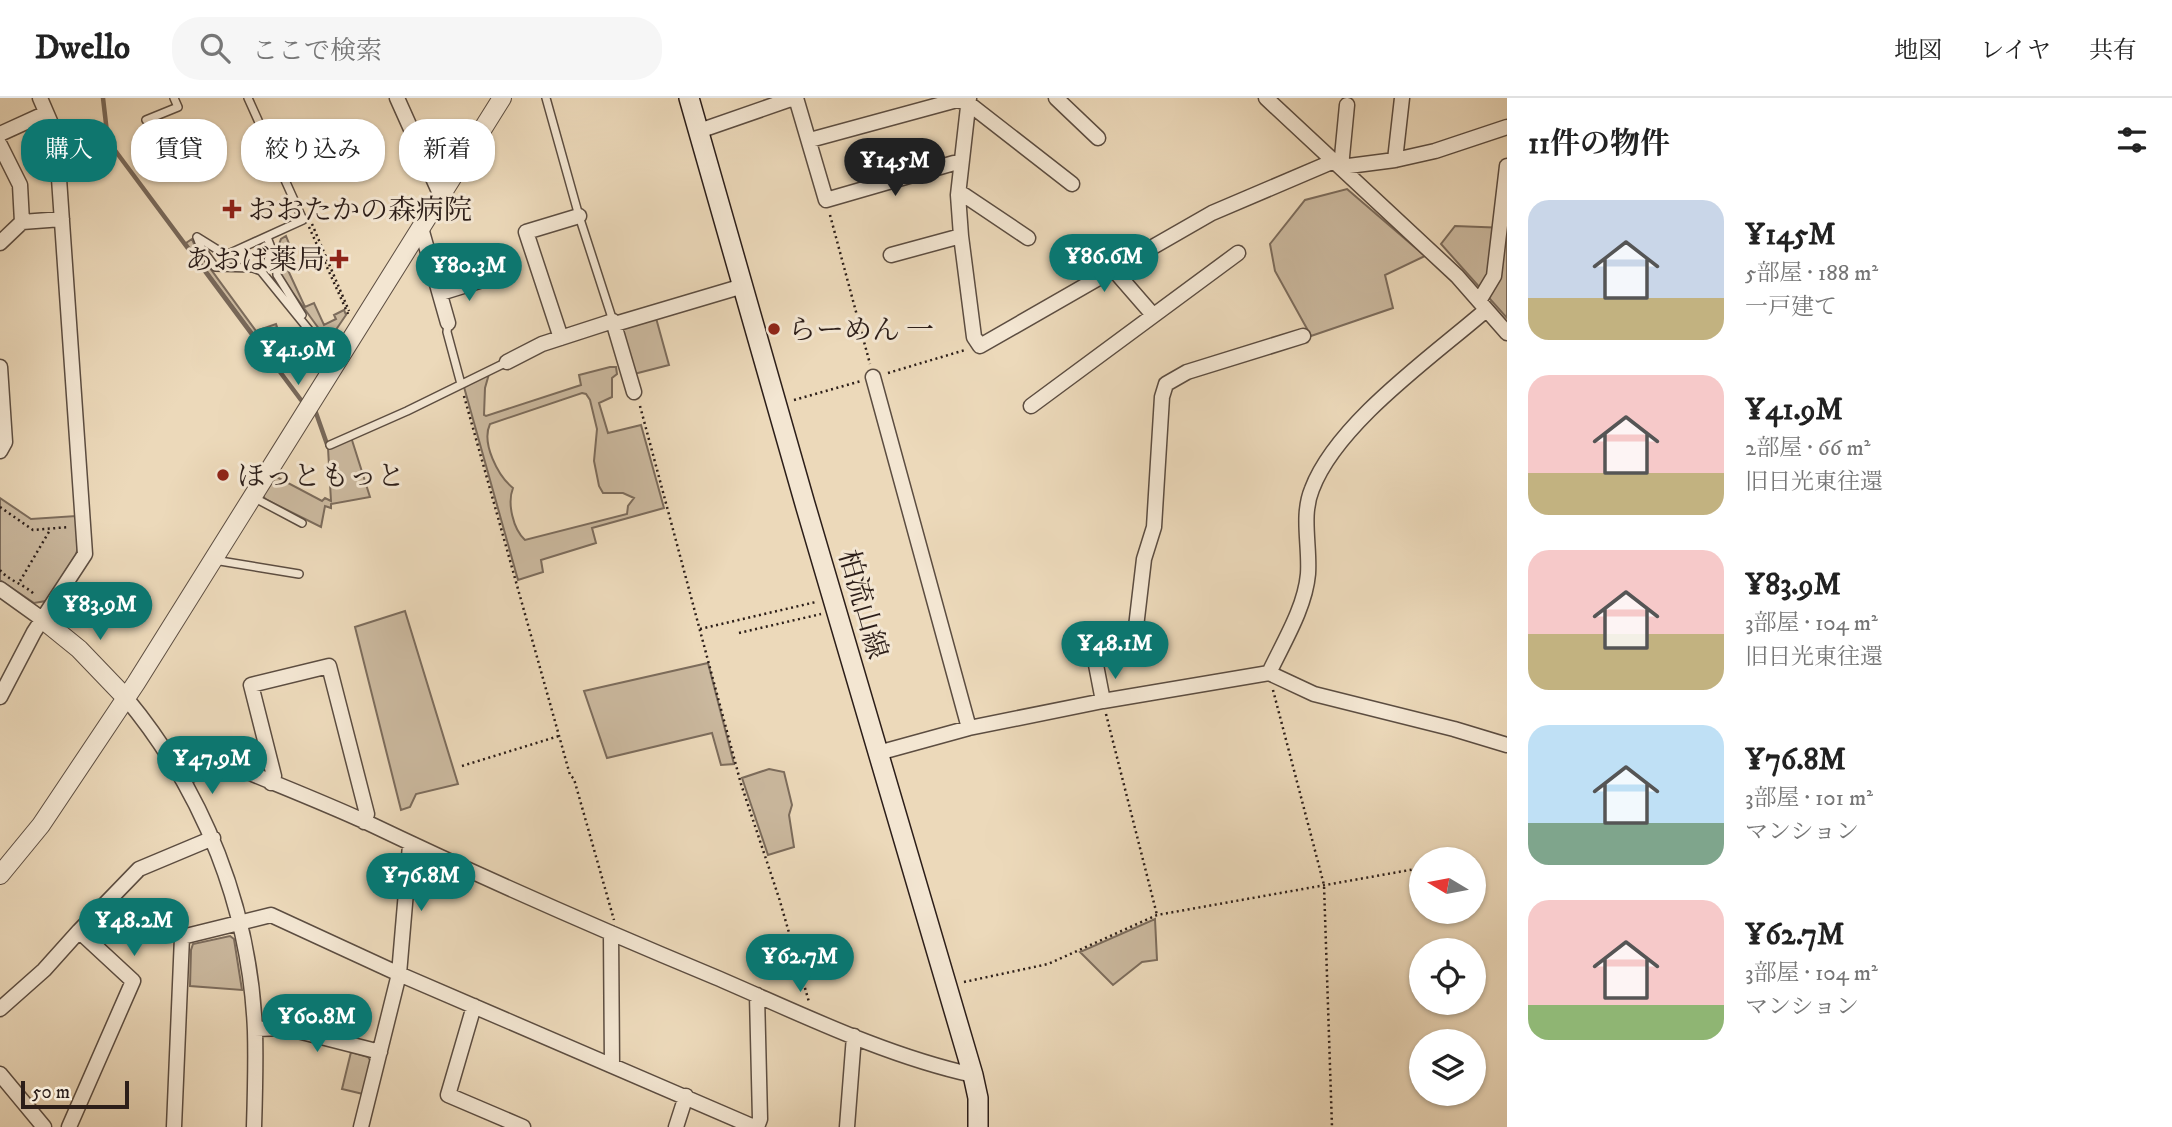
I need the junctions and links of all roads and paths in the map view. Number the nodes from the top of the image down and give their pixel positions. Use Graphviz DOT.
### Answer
graph roads {
  1 [pos="174,98"];
  2 [pos="248,98"];
  3 [pos="397,98"];
  4 [pos="502,98"];
  5 [pos="546,98"];
  6 [pos="690,98"];
  7 [pos="795,98"];
  8 [pos="1056,98"];
  9 [pos="1266,98"];
  10 [pos="1402,98"];
  11 [pos="969,100"];
  12 [pos="43,102"];
  13 [pos="1347,105"];
  14 [pos="148,119"];
  15 [pos="1507,127"];
  16 [pos="699,131"];
  17 [pos="0,134"];
  18 [pos="1098,138"];
  19 [pos="810,139"];
  20 [pos="0,145"];
  21 [pos="1395,160"];
  22 [pos="961,164"];
  23 [pos="1338,164"];
  24 [pos="1507,166"];
  25 [pos="1072,184"];
  26 [pos="958,195"];
  27 [pos="441,197"];
  28 [pos="827,200"];
  29 [pos="579,216"];
  30 [pos="62,219"];
  31 [pos="22,222"];
  32 [pos="309,226"];
  33 [pos="421,229"];
  34 [pos="961,236"];
  35 [pos="267,237"];
  36 [pos="1028,238"];
  37 [pos="0,243"];
  38 [pos="245,247"];
  39 [pos="272,251"];
  40 [pos="1238,253"];
  41 [pos="891,255"];
  42 [pos="253,268"];
  43 [pos="1113,269"];
  44 [pos="486,279"];
  45 [pos="743,286"];
  46 [pos="441,293"];
  47 [pos="1483,306"];
  48 [pos="1153,315"];
  49 [pos="614,322"];
  50 [pos="448,323"];
  51 [pos="307,325"];
  52 [pos="355,331"];
  53 [pos="1507,334"];
  54 [pos="1303,336"];
  55 [pos="561,338"];
  56 [pos="980,346"];
  57 [pos="507,362"];
  58 [pos="336,363"];
  59 [pos="0,367"];
  60 [pos="873,377"];
  61 [pos="461,384"];
  62 [pos="634,392"];
  63 [pos="777,404"];
  64 [pos="1031,406"];
  65 [pos="330,445"];
  66 [pos="0,451"];
  67 [pos="252,497"];
  68 [pos="0,507"];
  69 [pos="302,523"];
  70 [pos="83,526"];
  71 [pos="50,530"];
  72 [pos="213,560"];
  73 [pos="299,574"];
  74 [pos="19,582"];
  75 [pos="0,589"];
  76 [pos="835,604"];
  77 [pos="42,620"];
  78 [pos="700,629"];
  79 [pos="739,634"];
  80 [pos="1269,673"];
  81 [pos="0,697"];
  82 [pos="126,698"];
  83 [pos="1103,701"];
  84 [pos="969,729"];
  85 [pos="560,736"];
  86 [pos="1507,745"];
  87 [pos="878,753"];
  88 [pos="462,766"];
  89 [pos="183,779"];
  90 [pos="271,783"];
  91 [pos="364,822"];
  92 [pos="213,838"];
  93 [pos="410,845"];
  94 [pos="1409,870"];
  95 [pos="1,872"];
  96 [pos="1324,885"];
  97 [pos="1157,915"];
  98 [pos="240,923"];
  99 [pos="79,931"];
  100 [pos="615,935"];
  101 [pos="400,974"];
  102 [pos="947,986"];
  103 [pos="757,995"];
  104 [pos="474,1006"];
  105 [pos="0,1009"];
  106 [pos="814,1019"];
  107 [pos="255,1029"];
  108 [pos="854,1036"];
  109 [pos="380,1052"];
  110 [pos="612,1065"];
  111 [pos="0,1074"];
  112 [pos="972,1075"];
  113 [pos="686,1096"];
  114 [pos="44,1127"];
  115 [pos="69,1127"];
  116 [pos="174,1127"];
  117 [pos="254,1127"];
  118 [pos="361,1127"];
  119 [pos="523,1127"];
  120 [pos="676,1127"];
  121 [pos="756,1127"];
  122 [pos="847,1127"];
  123 [pos="978,1127"];
  124 [pos="1332,1127"];
  1 -- 14 [label="lane"];
  2 -- 35 [label="lane"];
  3 -- 27 [label="street"];
  4 -- 27 [label="street"];
  5 -- 29 [label="lane"];
  6 -- 16 [label="main road, 柏流山線"];
  7 -- 16 [label="street"];
  7 -- 19 [label="street"];
  8 -- 18 [label="street"];
  9 -- 23 [label="street"];
  10 -- 21 [label="street"];
  11 -- 19 [label="street"];
  11 -- 22 [label="street"];
  11 -- 25 [label="street"];
  12 -- 17 [label="street"];
  12 -- 30 [label="street"];
  13 -- 23 [label="street"];
  15 -- 21 [label="street"];
  16 -- 45 [label="main road, 柏流山線"];
  19 -- 28 [label="street"];
  20 -- 31 [label="street"];
  21 -- 23 [label="street"];
  22 -- 26 [label="street"];
  22 -- 28 [label="street"];
  23 -- 43 [label="street"];
  23 -- 47 [label="street"];
  24 -- 47 [label="street"];
  26 -- 34 [label="street"];
  26 -- 36 [label="street"];
  27 -- 33 [label="street"];
  28 -- 60 [label="path"];
  29 -- 49 [label="lane"];
  29 -- 55 [label="street"];
  30 -- 31 [label="street"];
  30 -- 70 [label="street"];
  31 -- 37 [label="street"];
  32 -- 52 [label="path"];
  33 -- 46 [label="street"];
  33 -- 52 [label="street"];
  34 -- 41 [label="street"];
  34 -- 56 [label="street"];
  35 -- 38 [label="lane"];
  35 -- 39 [label="lane"];
  38 -- 42 [label="lane"];
  38 -- 42 [label="lane"];
  39 -- 42 [label="lane"];
  39 -- 51 [label="lane"];
  40 -- 48 [label="street"];
  42 -- 51 [label="lane"];
  43 -- 48 [label="street"];
  43 -- 56 [label="street"];
  44 -- 46 [label="street"];
  45 -- 49 [label="street"];
  45 -- 63 [label="main road, 柏流山線"];
  46 -- 50 [label="street"];
  47 -- 53 [label="street"];
  47 -- 80 [label="street"];
  48 -- 64 [label="street"];
  49 -- 55 [label="street"];
  49 -- 62 [label="street"];
  50 -- 61 [label="lane"];
  51 -- 58 [label="lane"];
  52 -- 58 [label="street"];
  54 -- 83 [label="street"];
  55 -- 57 [label="street"];
  56 -- 60 [label="path"];
  57 -- 61 [label="lane"];
  58 -- 67 [label="street"];
  59 -- 66 [label="street"];
  60 -- 63 [label="path"];
  60 -- 84 [label="street"];
  61 -- 65 [label="lane"];
  61 -- 85 [label="path"];
  62 -- 78 [label="path"];
  63 -- 76 [label="main road, 柏流山線"];
  67 -- 69 [label="lane"];
  67 -- 72 [label="street"];
  68 -- 71 [label="path"];
  70 -- 71 [label="path"];
  70 -- 77 [label="street"];
  71 -- 74 [label="path"];
  72 -- 73 [label="lane"];
  72 -- 82 [label="street"];
  75 -- 77 [label="street"];
  76 -- 78 [label="path"];
  76 -- 79 [label="path"];
  76 -- 87 [label="main road, 柏流山線"];
  77 -- 81 [label="street"];
  77 -- 82 [label="street"];
  78 -- 106 [label="path"];
  80 -- 83 [label="street"];
  80 -- 86 [label="street"];
  80 -- 96 [label="path"];
  82 -- 89 [label="street"];
  82 -- 95 [label="street"];
  83 -- 84 [label="street"];
  83 -- 97 [label="path"];
  84 -- 87 [label="street"];
  85 -- 88 [label="path"];
  85 -- 100 [label="path"];
  87 -- 102 [label="main road, 柏流山線"];
  89 -- 90 [label="street"];
  89 -- 92 [label="street"];
  90 -- 91 [label="street"];
  90 -- 91 [label="street"];
  91 -- 93 [label="street"];
  92 -- 98 [label="street"];
  92 -- 99 [label="street"];
  93 -- 100 [label="street"];
  93 -- 101 [label="street"];
  94 -- 96 [label="path"];
  96 -- 97 [label="path"];
  96 -- 124 [label="path"];
  97 -- 102 [label="path"];
  98 -- 101 [label="street"];
  98 -- 107 [label="street"];
  98 -- 116 [label="street"];
  99 -- 105 [label="street"];
  99 -- 115 [label="street"];
  100 -- 103 [label="street"];
  100 -- 110 [label="street"];
  101 -- 104 [label="street"];
  101 -- 109 [label="street"];
  102 -- 112 [label="main road, 柏流山線"];
  103 -- 106 [label="street"];
  103 -- 121 [label="street"];
  104 -- 110 [label="street"];
  104 -- 119 [label="street"];
  106 -- 108 [label="street"];
  107 -- 109 [label="street"];
  107 -- 117 [label="street"];
  108 -- 112 [label="street"];
  108 -- 122 [label="street"];
  109 -- 118 [label="street"];
  110 -- 113 [label="street"];
  111 -- 114 [label="street"];
  112 -- 123 [label="main road, 柏流山線"];
  113 -- 120 [label="street"];
  113 -- 121 [label="street"];
}
